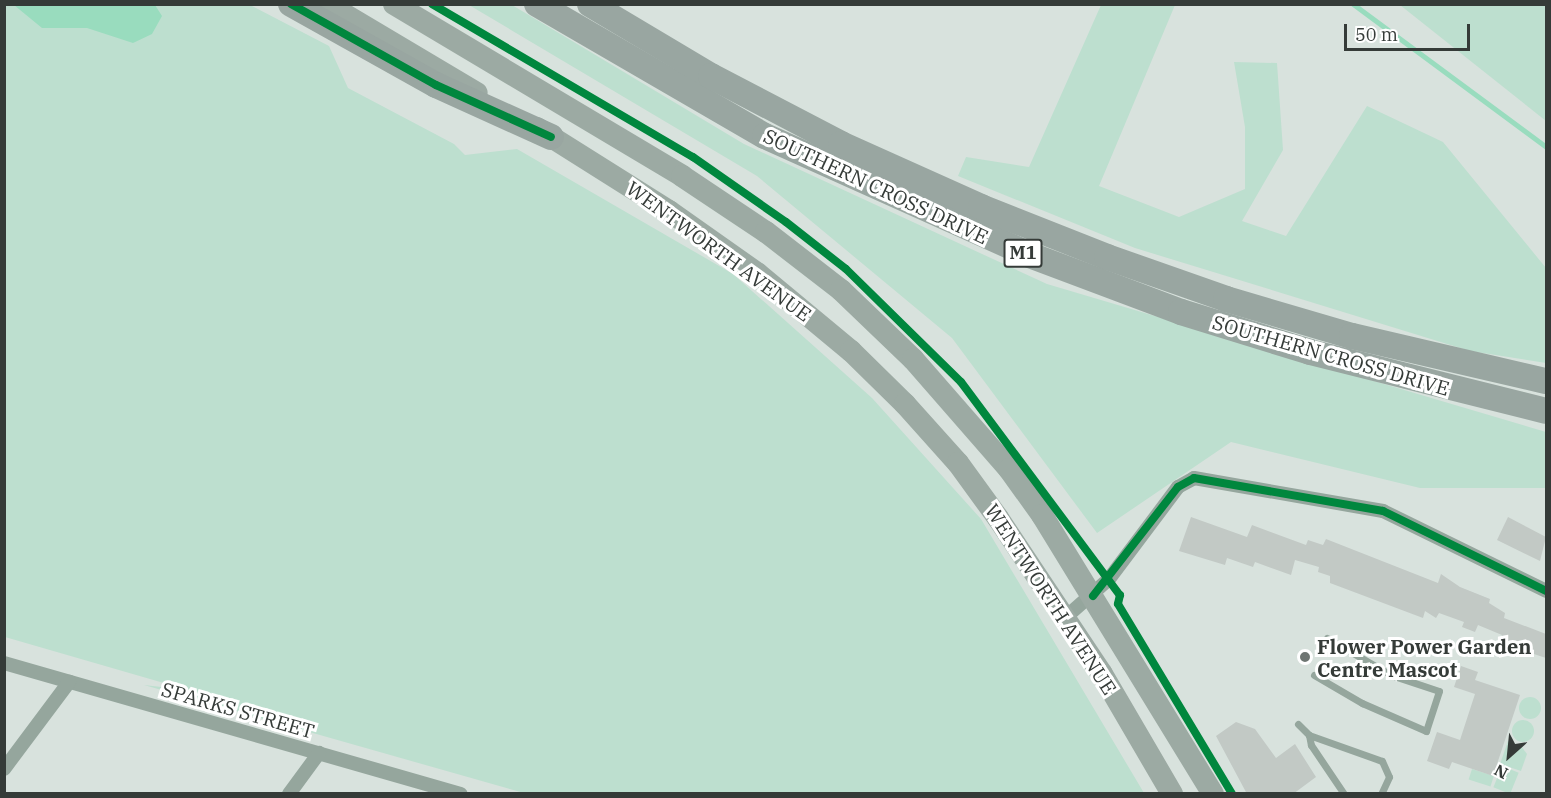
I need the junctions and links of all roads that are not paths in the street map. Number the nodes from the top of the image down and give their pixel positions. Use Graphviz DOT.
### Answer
graph roads {
  1 [pos="291,4"];
  2 [pos="327,4"];
  3 [pos="394,4"];
  4 [pos="537,4"];
  5 [pos="590,4"];
  6 [pos="551,137"];
  7 [pos="1546,381"];
  8 [pos="1546,411"];
  9 [pos="1546,591"];
  10 [pos="1093,596"];
  11 [pos="1066,617"];
  12 [pos="1327,638"];
  13 [pos="4,663"];
  14 [pos="1314,675"];
  15 [pos="69,682"];
  16 [pos="1298,724"];
  17 [pos="1309,735"];
  18 [pos="319,753"];
  19 [pos="4,769"];
  20 [pos="290,794"];
  21 [pos="461,794"];
  22 [pos="1172,794"];
  23 [pos="1213,794"];
  24 [pos="1344,794"];
  25 [pos="1381,794"];
  1 -- 6 [label="highway"];
  2 -- 6 [label="main road, WENTWORTH AVENUE"];
  3 -- 10 [label="main road, WENTWORTH AVENUE"];
  4 -- 8 [label="highway, SOUTHERN CROSS DRIVE / M1"];
  5 -- 7 [label="highway, SOUTHERN CROSS DRIVE / M1"];
  6 -- 11 [label="main road, WENTWORTH AVENUE"];
  9 -- 10 [label="street"];
  10 -- 11 [label="street"];
  10 -- 23 [label="main road, WENTWORTH AVENUE"];
  11 -- 22 [label="main road, WENTWORTH AVENUE"];
  12 -- 14 [label="lane"];
  13 -- 15 [label="street, SPARKS STREET"];
  15 -- 18 [label="street, SPARKS STREET"];
  15 -- 19 [label="street"];
  16 -- 17 [label="lane"];
  17 -- 24 [label="lane"];
  17 -- 25 [label="lane"];
  18 -- 20 [label="street"];
  18 -- 21 [label="street, SPARKS STREET"];
}
